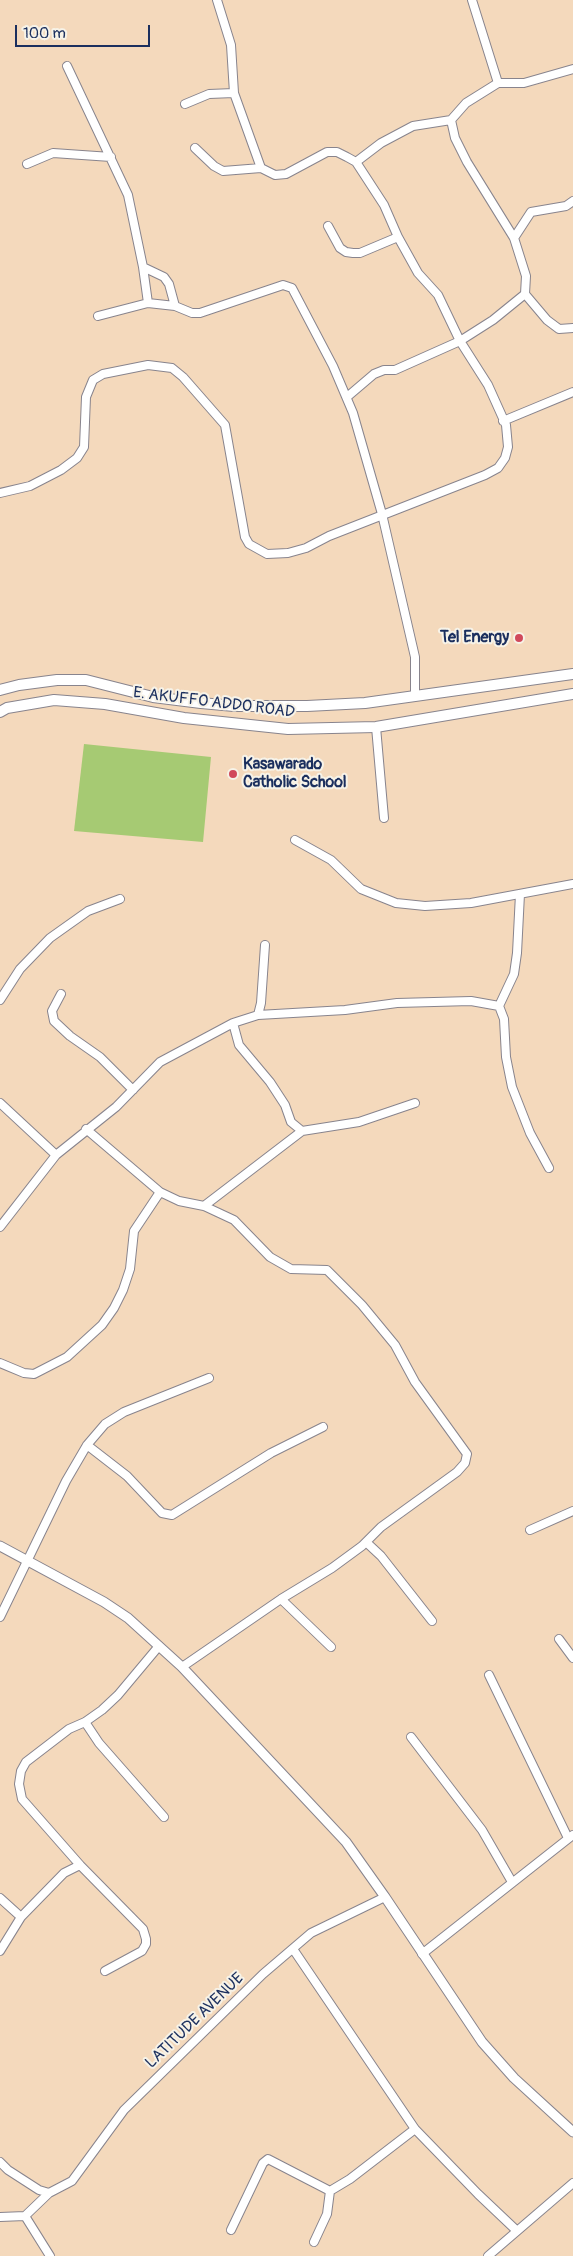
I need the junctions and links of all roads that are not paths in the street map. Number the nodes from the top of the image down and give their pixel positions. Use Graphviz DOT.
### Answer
graph roads {
  1 [pos="217,0"];
  2 [pos="472,0"];
  3 [pos="66,66"];
  4 [pos="573,69"];
  5 [pos="498,83"];
  6 [pos="234,93"];
  7 [pos="185,104"];
  8 [pos="451,120"];
  9 [pos="195,148"];
  10 [pos="111,157"];
  11 [pos="356,162"];
  12 [pos="27,164"];
  13 [pos="261,168"];
  14 [pos="573,201"];
  15 [pos="328,226"];
  16 [pos="398,237"];
  17 [pos="514,238"];
  18 [pos="142,267"];
  19 [pos="525,294"];
  20 [pos="148,303"];
  21 [pos="175,306"];
  22 [pos="98,316"];
  23 [pos="573,328"];
  24 [pos="460,341"];
  25 [pos="573,392"];
  26 [pos="348,397"];
  27 [pos="503,420"];
  28 [pos="0,493"];
  29 [pos="382,514"];
  30 [pos="573,674"];
  31 [pos="0,690"];
  32 [pos="573,694"];
  33 [pos="415,696"];
  34 [pos="0,712"];
  35 [pos="376,727"];
  36 [pos="384,818"];
  37 [pos="294,840"];
  38 [pos="573,884"];
  39 [pos="520,894"];
  40 [pos="120,899"];
  41 [pos="265,945"];
  42 [pos="60,994"];
  43 [pos="0,1000"];
  44 [pos="499,1006"];
  45 [pos="258,1015"];
  46 [pos="233,1023"];
  47 [pos="133,1090"];
  48 [pos="0,1103"];
  49 [pos="415,1103"];
  50 [pos="86,1129"];
  51 [pos="302,1130"];
  52 [pos="56,1154"];
  53 [pos="549,1168"];
  54 [pos="160,1192"];
  55 [pos="204,1206"];
  56 [pos="0,1226"];
  57 [pos="0,1363"];
  58 [pos="209,1378"];
  59 [pos="323,1427"];
  60 [pos="87,1445"];
  61 [pos="573,1511"];
  62 [pos="530,1530"];
  63 [pos="366,1542"];
  64 [pos="0,1546"];
  65 [pos="27,1560"];
  66 [pos="281,1599"];
  67 [pos="0,1617"];
  68 [pos="432,1621"];
  69 [pos="559,1639"];
  70 [pos="159,1646"];
  71 [pos="331,1647"];
  72 [pos="573,1658"];
  73 [pos="182,1667"];
  74 [pos="489,1675"];
  75 [pos="85,1722"];
  76 [pos="411,1737"];
  77 [pos="164,1817"];
  78 [pos="570,1837"];
  79 [pos="80,1865"];
  80 [pos="512,1882"];
  81 [pos="385,1897"];
  82 [pos="0,1898"];
  83 [pos="21,1917"];
  84 [pos="293,1949"];
  85 [pos="0,1951"];
  86 [pos="422,1954"];
  87 [pos="105,1971"];
  88 [pos="415,2129"];
  89 [pos="573,2132"];
  90 [pos="0,2162"];
  91 [pos="573,2184"];
  92 [pos="330,2191"];
  93 [pos="49,2193"];
  94 [pos="25,2216"];
  95 [pos="0,2217"];
  96 [pos="231,2230"];
  97 [pos="516,2230"];
  98 [pos="314,2242"];
  99 [pos="50,2256"];
  100 [pos="488,2256"];
  1 -- 6 [label="street"];
  2 -- 5 [label="street"];
  3 -- 10 [label="street"];
  4 -- 5 [label="street"];
  5 -- 8 [label="street"];
  6 -- 7 [label="street"];
  6 -- 13 [label="street"];
  8 -- 11 [label="street"];
  8 -- 17 [label="street"];
  9 -- 13 [label="street"];
  10 -- 12 [label="street"];
  10 -- 18 [label="street"];
  11 -- 13 [label="street"];
  11 -- 16 [label="street"];
  14 -- 17 [label="street"];
  15 -- 16 [label="street"];
  16 -- 24 [label="street"];
  17 -- 19 [label="street"];
  18 -- 20 [label="street"];
  18 -- 21 [label="street"];
  19 -- 23 [label="street"];
  19 -- 24 [label="street"];
  20 -- 21 [label="street"];
  20 -- 22 [label="street"];
  21 -- 26 [label="street"];
  24 -- 26 [label="street"];
  24 -- 27 [label="street"];
  25 -- 27 [label="street"];
  26 -- 29 [label="street"];
  27 -- 29 [label="street"];
  28 -- 29 [label="street"];
  29 -- 33 [label="street"];
  30 -- 33 [label="main road, E. AKUFFO ADDO ROAD"];
  31 -- 33 [label="main road, E. AKUFFO ADDO ROAD"];
  32 -- 35 [label="main road, E. AKUFFO ADDO ROAD"];
  34 -- 35 [label="main road, E. AKUFFO ADDO ROAD"];
  35 -- 36 [label="street"];
  37 -- 39 [label="street"];
  38 -- 39 [label="street"];
  39 -- 44 [label="street"];
  40 -- 43 [label="street"];
  41 -- 45 [label="street"];
  42 -- 47 [label="street"];
  44 -- 45 [label="street"];
  44 -- 53 [label="street"];
  45 -- 46 [label="street"];
  46 -- 47 [label="street"];
  46 -- 51 [label="street"];
  47 -- 50 [label="street"];
  48 -- 52 [label="street"];
  49 -- 51 [label="street"];
  50 -- 52 [label="street"];
  50 -- 54 [label="street"];
  51 -- 55 [label="street"];
  52 -- 56 [label="street"];
  54 -- 55 [label="street"];
  54 -- 57 [label="street"];
  55 -- 63 [label="street"];
  58 -- 60 [label="street"];
  59 -- 60 [label="street"];
  60 -- 65 [label="street"];
  61 -- 62 [label="street"];
  63 -- 66 [label="street"];
  63 -- 68 [label="street"];
  64 -- 65 [label="street"];
  65 -- 67 [label="street"];
  65 -- 70 [label="street"];
  66 -- 71 [label="street"];
  66 -- 73 [label="street"];
  69 -- 72 [label="street"];
  70 -- 73 [label="street"];
  70 -- 75 [label="street"];
  73 -- 81 [label="street"];
  74 -- 78 [label="street"];
  75 -- 77 [label="street"];
  75 -- 79 [label="street"];
  76 -- 80 [label="street"];
  78 -- 80 [label="street"];
  79 -- 83 [label="street"];
  79 -- 87 [label="street"];
  80 -- 86 [label="street"];
  81 -- 84 [label="street, LATITUDE AVENUE"];
  81 -- 86 [label="street"];
  82 -- 83 [label="street"];
  83 -- 85 [label="street"];
  84 -- 88 [label="street"];
  84 -- 93 [label="street, LATITUDE AVENUE"];
  86 -- 89 [label="street"];
  88 -- 92 [label="street"];
  88 -- 97 [label="street"];
  90 -- 93 [label="street"];
  91 -- 97 [label="street"];
  92 -- 96 [label="street"];
  92 -- 98 [label="street"];
  93 -- 94 [label="street, LATITUDE AVENUE"];
  94 -- 95 [label="street"];
  94 -- 99 [label="street"];
  97 -- 100 [label="street"];
}
